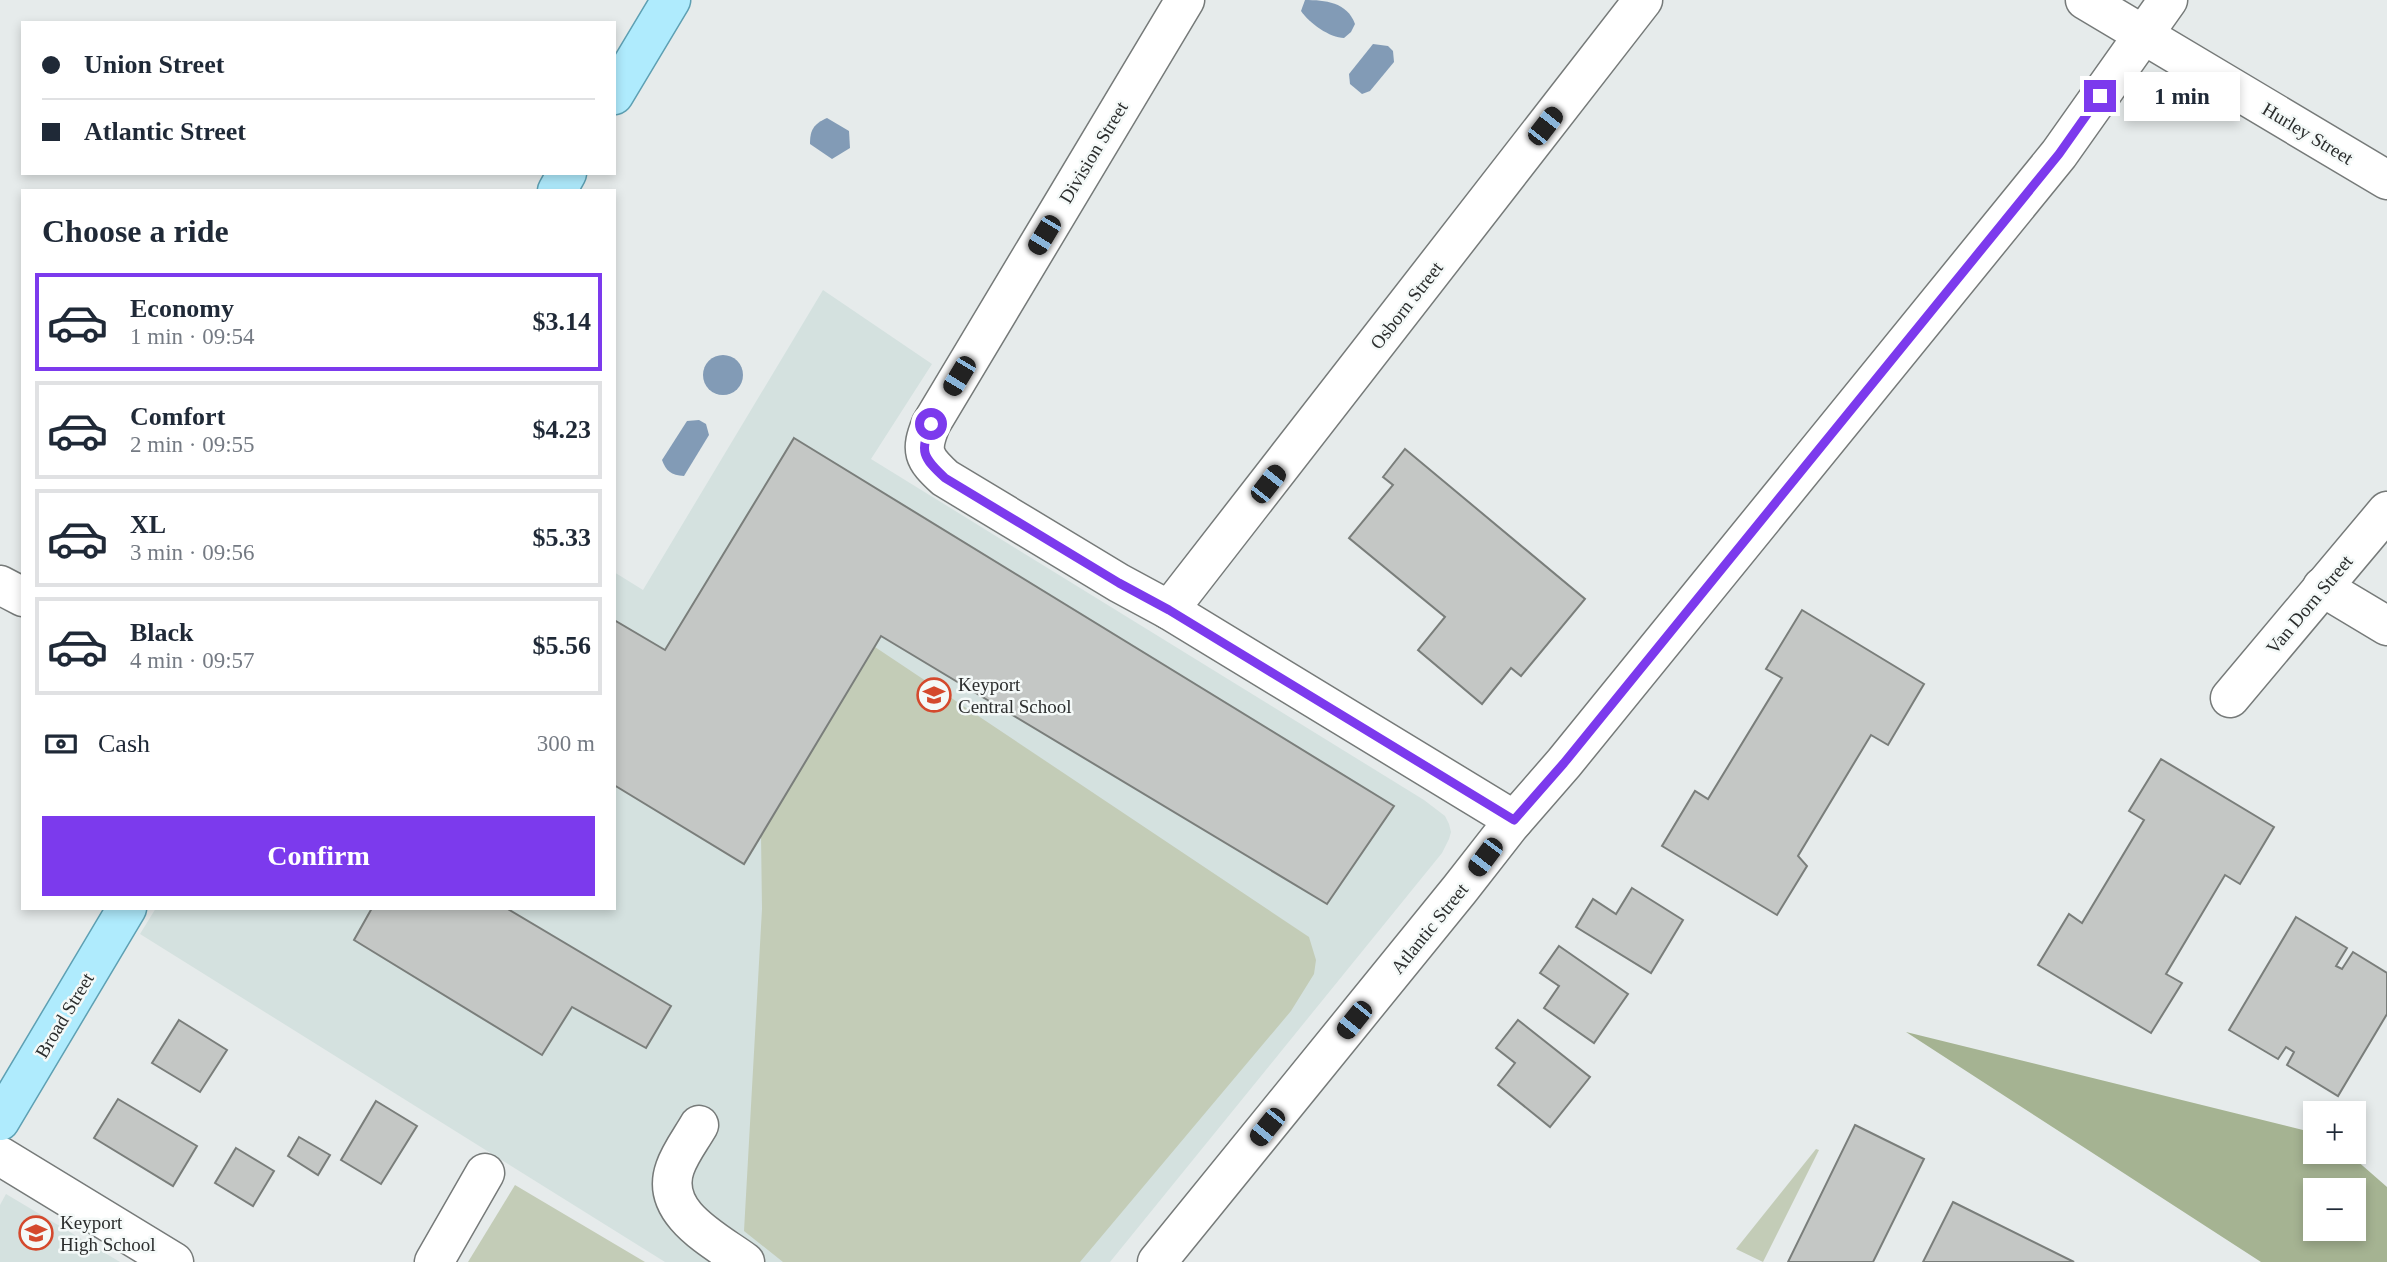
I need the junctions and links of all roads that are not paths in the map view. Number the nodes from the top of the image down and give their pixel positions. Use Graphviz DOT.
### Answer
graph roads {
  1 [pos="671,0"];
  2 [pos="1185,0"];
  3 [pos="1643,0"];
  4 [pos="2085,0"];
  5 [pos="2168,0"];
  6 [pos="2143,35"];
  7 [pos="616,91"];
  8 [pos="2387,180"];
  9 [pos="2387,511"];
  10 [pos="0,585"];
  11 [pos="2322,587"];
  12 [pos="21,596"];
  13 [pos="1169,610"];
  14 [pos="2387,626"];
  15 [pos="2230,698"];
  16 [pos="1514,820"];
  17 [pos="126,910"];
  18 [pos="0,1121"];
  19 [pos="699,1125"];
  20 [pos="0,1156"];
  21 [pos="485,1172"];
  22 [pos="174,1262"];
  23 [pos="434,1262"];
  24 [pos="745,1262"];
  25 [pos="1157,1262"];
  1 -- 7 [label="main road"];
  2 -- 13 [label="street, Division Street"];
  3 -- 13 [label="street, Osborn Street"];
  4 -- 6 [label="street, Hurley Street"];
  5 -- 6 [label="street, Atlantic Street"];
  6 -- 8 [label="street, Hurley Street"];
  6 -- 16 [label="street, Atlantic Street"];
  9 -- 11 [label="street, Van Dorn Street"];
  10 -- 12 [label="street"];
  11 -- 14 [label="street"];
  11 -- 15 [label="street, Van Dorn Street"];
  13 -- 16 [label="street"];
  16 -- 25 [label="street, Atlantic Street"];
  17 -- 18 [label="main road, Broad Street"];
  19 -- 24 [label="street"];
  20 -- 22 [label="street"];
  21 -- 23 [label="street"];
}
